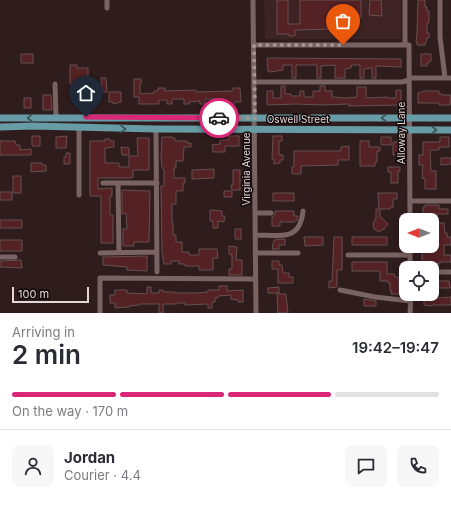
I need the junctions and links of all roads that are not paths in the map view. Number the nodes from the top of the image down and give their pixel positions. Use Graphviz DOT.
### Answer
graph roads {
  1 [pos="107,0"];
  2 [pos="254,0"];
  3 [pos="405,0"];
  4 [pos="440,0"];
  5 [pos="107,8"];
  6 [pos="254,45"];
  7 [pos="407,45"];
  8 [pos="448,78"];
  9 [pos="409,79"];
  10 [pos="254,82"];
  11 [pos="55,84"];
  12 [pos="56,117"];
  13 [pos="130,117"];
  14 [pos="0,118"];
  15 [pos="255,118"];
  16 [pos="410,118"];
  17 [pos="451,118"];
  18 [pos="0,127"];
  19 [pos="79,128"];
  20 [pos="156,129"];
  21 [pos="255,129"];
  22 [pos="410,130"];
  23 [pos="451,130"];
  24 [pos="103,183"];
  25 [pos="118,183"];
  26 [pos="157,183"];
  27 [pos="79,195"];
  28 [pos="410,201"];
  29 [pos="451,201"];
  30 [pos="303,211"];
  31 [pos="255,213"];
  32 [pos="271,213"];
  33 [pos="410,213"];
  34 [pos="255,235"];
  35 [pos="119,252"];
  36 [pos="157,252"];
  37 [pos="100,253"];
  38 [pos="255,253"];
  39 [pos="298,253"];
  40 [pos="348,255"];
  41 [pos="410,255"];
  42 [pos="0,257"];
  43 [pos="14,257"];
  44 [pos="410,261"];
  45 [pos="157,272"];
  46 [pos="439,272"];
  47 [pos="451,272"];
  48 [pos="255,279"];
  49 [pos="340,290"];
  50 [pos="399,300"];
  51 [pos="410,301"];
  52 [pos="100,313"];
  53 [pos="256,313"];
  54 [pos="410,313"];
  1 -- 5 [label="street"];
  2 -- 6 [label="street, Virginia Avenue"];
  3 -- 7 [label="street, Alloway Lane"];
  4 -- 8 [label="street"];
  6 -- 7 [label="street"];
  6 -- 10 [label="street, Virginia Avenue"];
  7 -- 9 [label="street, Alloway Lane"];
  8 -- 9 [label="street"];
  9 -- 10 [label="street"];
  9 -- 16 [label="street, Alloway Lane"];
  10 -- 15 [label="street, Virginia Avenue"];
  11 -- 12 [label="street"];
  12 -- 13 [label="main road, Oswell Street"];
  12 -- 14 [label="main road, Oswell Street, one-way"];
  13 -- 15 [label="main road, Oswell Street"];
  13 -- 19 [label="main road"];
  16 -- 15 [label="main road, Oswell Street, one-way"];
  15 -- 21 [label="street, Virginia Avenue"];
  16 -- 17 [label="main road, Oswell Street"];
  16 -- 22 [label="street, Alloway Lane"];
  18 -- 19 [label="main road, Oswell Street"];
  19 -- 20 [label="main road, Oswell Street, one-way"];
  19 -- 27 [label="street"];
  20 -- 21 [label="main road, Oswell Street"];
  20 -- 26 [label="street"];
  21 -- 22 [label="main road, Oswell Street"];
  21 -- 31 [label="street, Virginia Avenue"];
  22 -- 23 [label="main road, Oswell Street, one-way"];
  22 -- 28 [label="street, Alloway Lane"];
  24 -- 25 [label="street"];
  25 -- 26 [label="street"];
  25 -- 35 [label="street"];
  26 -- 36 [label="street"];
  28 -- 29 [label="street"];
  28 -- 33 [label="street, Alloway Lane"];
  30 -- 34 [label="street"];
  31 -- 32 [label="street"];
  31 -- 34 [label="street, Virginia Avenue"];
  34 -- 38 [label="street, Virginia Avenue"];
  35 -- 36 [label="street"];
  35 -- 37 [label="street"];
  36 -- 45 [label="street"];
  38 -- 39 [label="street"];
  38 -- 48 [label="street, Virginia Avenue"];
  40 -- 41 [label="street"];
  41 -- 44 [label="street"];
  42 -- 43 [label="street"];
  46 -- 47 [label="street"];
  48 -- 52 [label="street"];
  48 -- 53 [label="street, Virginia Avenue"];
  49 -- 50 [label="street"];
  51 -- 54 [label="street"];
}
